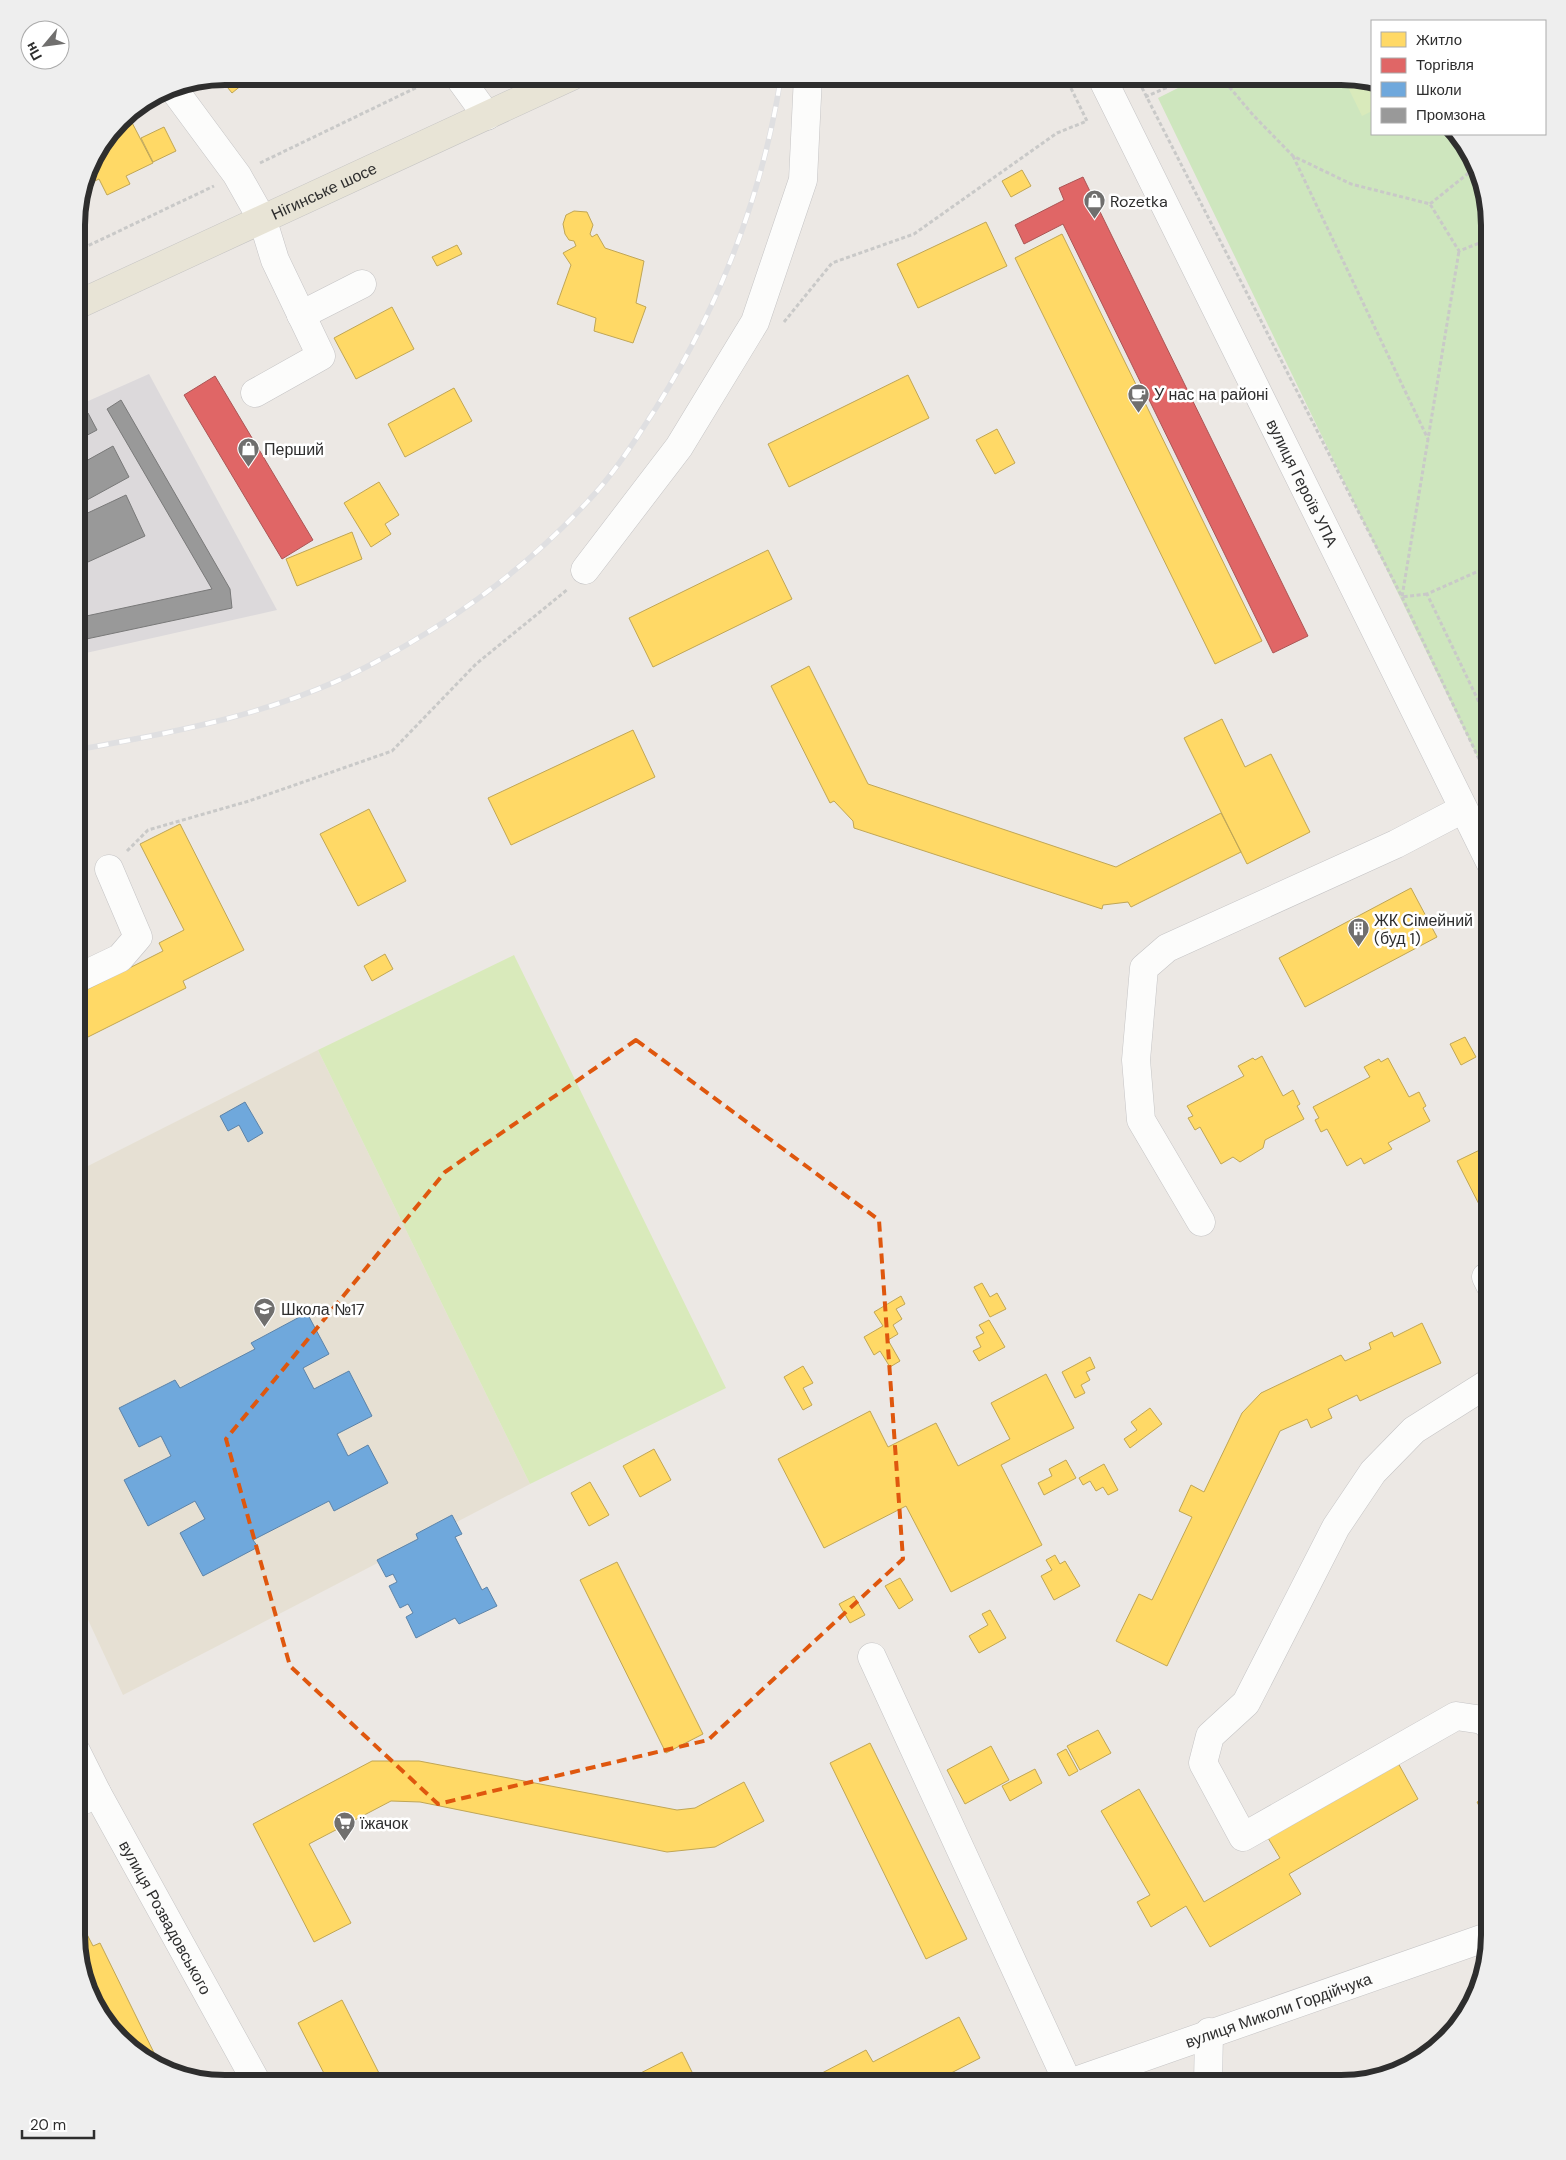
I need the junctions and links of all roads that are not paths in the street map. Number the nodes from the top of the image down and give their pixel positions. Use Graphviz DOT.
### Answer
graph roads {
  1 [pos="465,85"];
  2 [pos="553,85"];
  3 [pos="808,85"];
  4 [pos="1105,85"];
  5 [pos="177,93"];
  6 [pos="488,116"];
  7 [pos="263,221"];
  8 [pos="362,284"];
  9 [pos="85,301"];
  10 [pos="301,315"];
  11 [pos="255,393"];
  12 [pos="585,570"];
  13 [pos="1463,809"];
  14 [pos="1481,844"];
  15 [pos="108,868"];
  16 [pos="85,974"];
  17 [pos="1201,1222"];
  18 [pos="1481,1388"];
  19 [pos="872,1657"];
  20 [pos="1481,1720"];
  21 [pos="87,1798"];
  22 [pos="1481,1939"];
  23 [pos="1209,2032"];
  24 [pos="252,2075"];
  25 [pos="1064,2075"];
  26 [pos="1090,2075"];
  27 [pos="1208,2075"];
  1 -- 6 [label="street"];
  2 -- 6 [label="main road, Нігинське шосе"];
  3 -- 12 [label="street"];
  4 -- 13 [label="street, вулиця Героїв УПА"];
  5 -- 7 [label="street"];
  6 -- 7 [label="main road, Нігинське шосе"];
  7 -- 9 [label="main road, Нігинське шосе"];
  7 -- 10 [label="street"];
  8 -- 10 [label="street"];
  10 -- 11 [label="street"];
  13 -- 14 [label="street, вулиця Героїв УПА"];
  13 -- 17 [label="street"];
  15 -- 16 [label="street"];
  18 -- 20 [label="street"];
  19 -- 25 [label="street"];
  21 -- 24 [label="street, вулиця Розвадовського"];
  22 -- 23 [label="street, вулиця Миколи Гордійчука"];
  23 -- 26 [label="street, вулиця Миколи Гордійчука"];
  23 -- 27 [label="street"];
}
